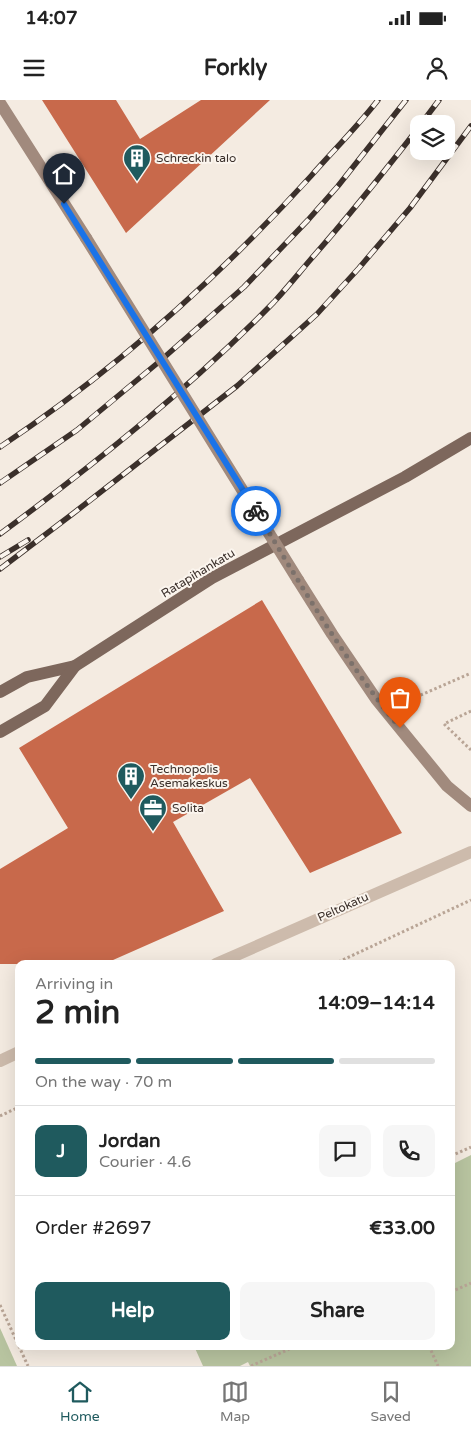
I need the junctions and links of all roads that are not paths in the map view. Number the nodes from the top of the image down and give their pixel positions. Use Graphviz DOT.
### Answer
graph roads {
  1 [pos="0,104"];
  2 [pos="471,438"];
  3 [pos="75,666"];
  4 [pos="0,692"];
  5 [pos="0,732"];
  6 [pos="471,806"];
  7 [pos="471,852"];
  8 [pos="225,960"];
  9 [pos="15,1054"];
  10 [pos="0,1061"];
  1 -- 6 [label="street, bridge"];
  2 -- 3 [label="main road, Ratapihankatu"];
  3 -- 4 [label="main road, Ratapihankatu"];
  3 -- 5 [label="main road, Ratapihankatu"];
  7 -- 8 [label="street, Peltokatu"];
  9 -- 10 [label="street"];
}
